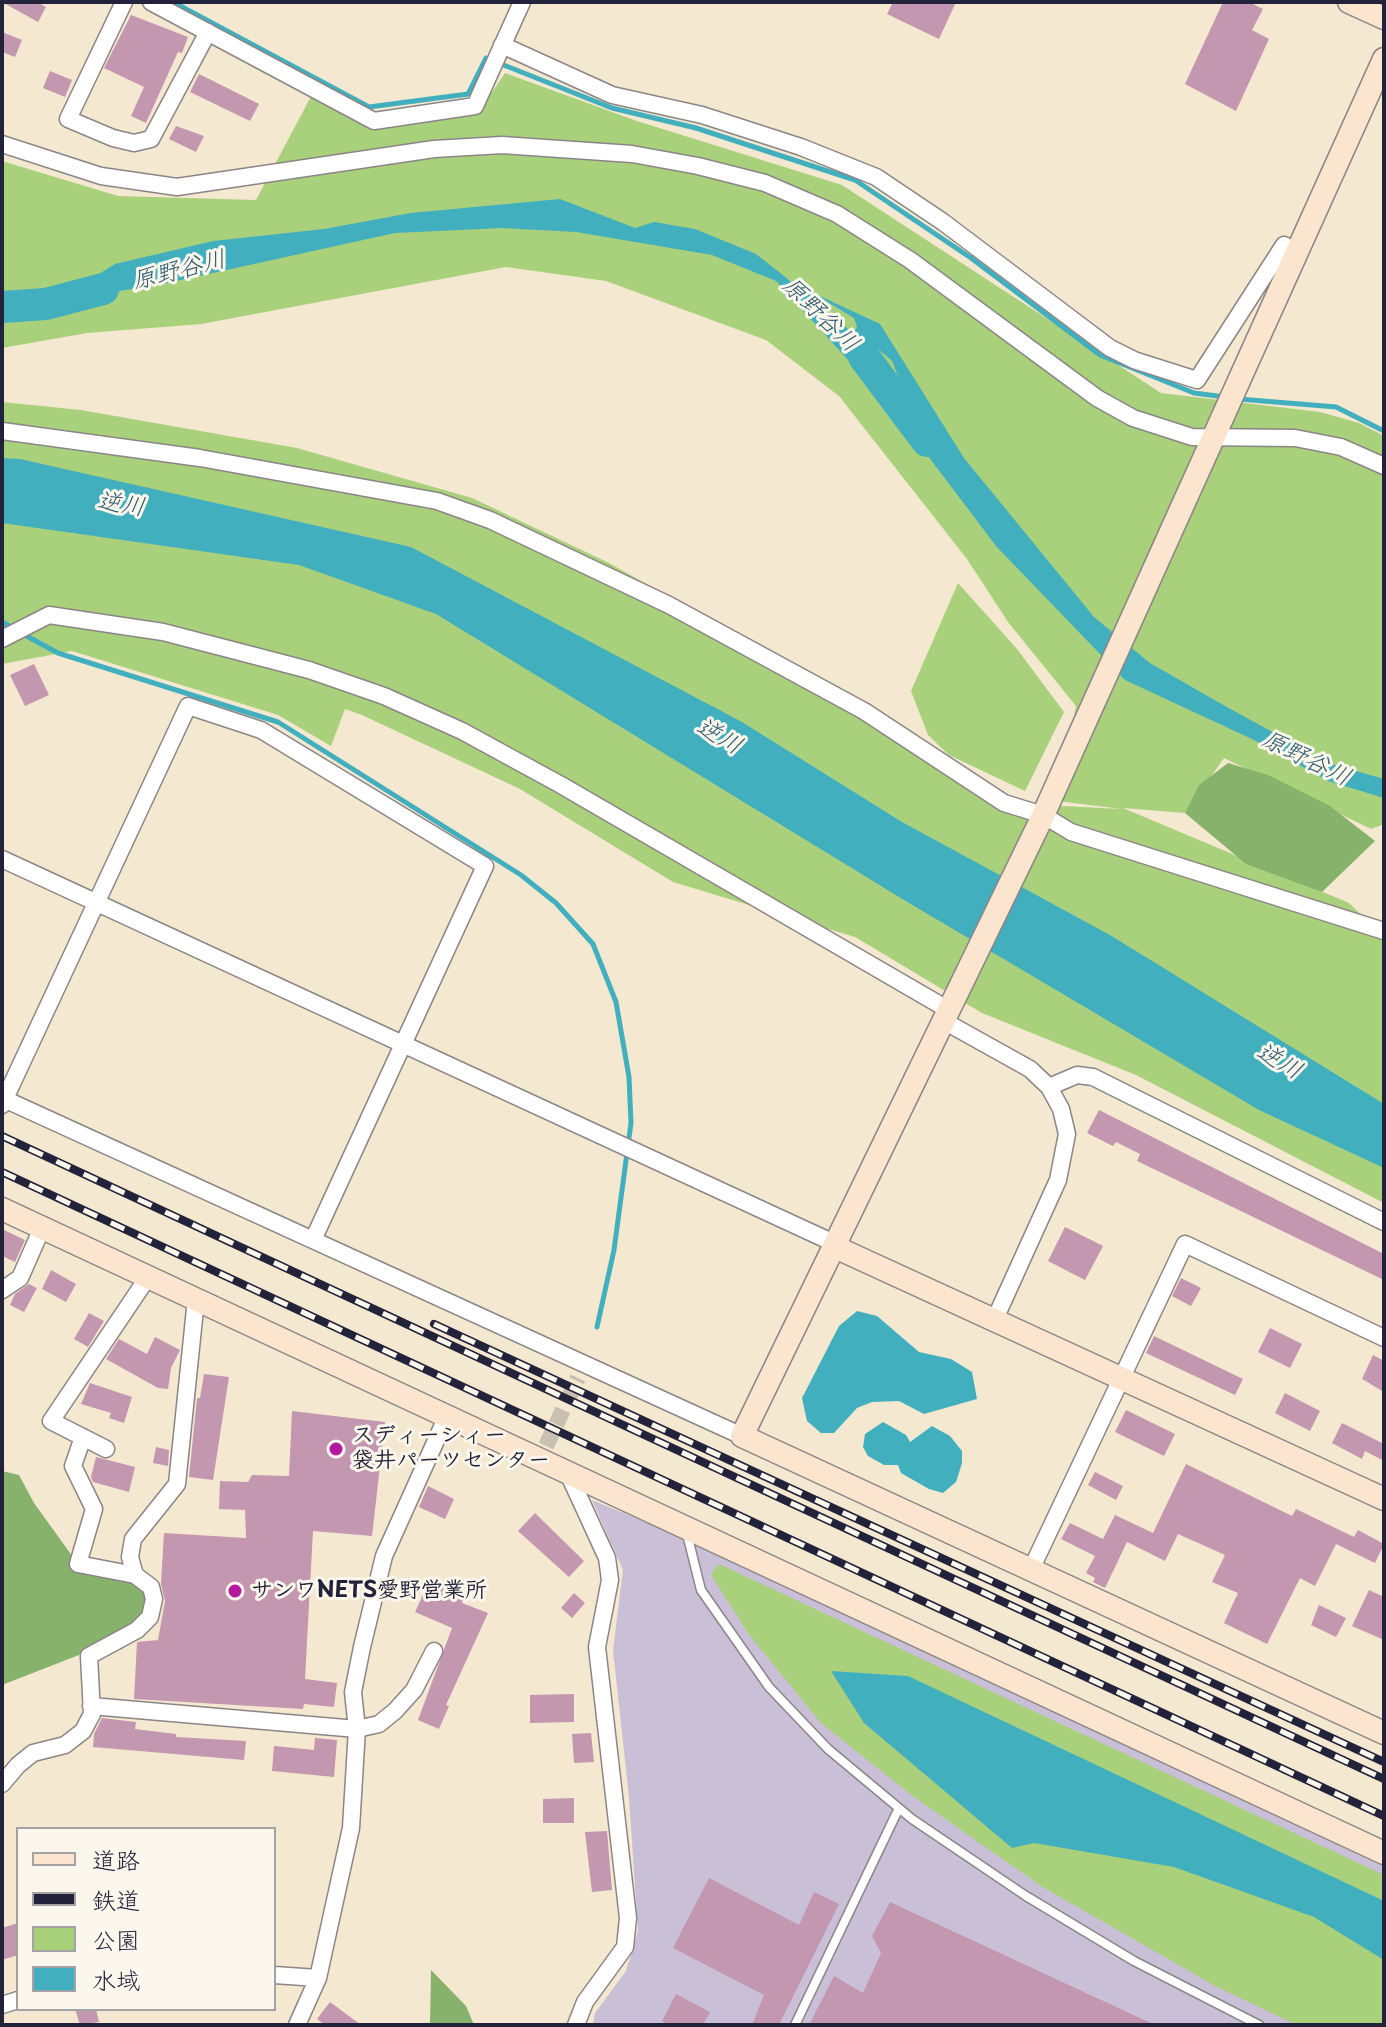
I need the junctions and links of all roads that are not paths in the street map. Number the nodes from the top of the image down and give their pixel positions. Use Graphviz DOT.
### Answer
graph roads {
  1 [pos="124,2"];
  2 [pos="151,2"];
  3 [pos="522,2"];
  4 [pos="1349,2"];
  5 [pos="1384,18"];
  6 [pos="208,32"];
  7 [pos="502,45"];
  8 [pos="1384,59"];
  9 [pos="2,144"];
  10 [pos="1296,252"];
  11 [pos="2,431"];
  12 [pos="1212,436"];
  13 [pos="1384,466"];
  14 [pos="2,639"];
  15 [pos="1043,814"];
  16 [pos="2,859"];
  17 [pos="97,903"];
  18 [pos="1384,931"];
  19 [pos="947,1010"];
  20 [pos="404,1045"];
  21 [pos="1049,1087"];
  22 [pos="3,1101"];
  23 [pos="2,1209"];
  24 [pos="1384,1222"];
  25 [pos="42,1228"];
  26 [pos="313,1240"];
  27 [pos="836,1246"];
  28 [pos="148,1277"];
  29 [pos="2,1290"];
  30 [pos="196,1299"];
  31 [pos="995,1319"];
  32 [pos="1384,1338"];
  33 [pos="1122,1379"];
  34 [pos="447,1416"];
  35 [pos="742,1436"];
  36 [pos="83,1437"];
  37 [pos="106,1449"];
  38 [pos="567,1471"];
  39 [pos="1384,1499"];
  40 [pos="683,1526"];
  41 [pos="1027,1568"];
  42 [pos="135,1575"];
  43 [pos="434,1651"];
  44 [pos="91,1706"];
  45 [pos="357,1729"];
  46 [pos="1384,1733"];
  47 [pos="2,1784"];
  48 [pos="899,1808"];
  49 [pos="1384,1853"];
  50 [pos="276,1975"];
  51 [pos="318,1978"];
  52 [pos="297,2025"];
  53 [pos="576,2025"];
  54 [pos="795,2025"];
  55 [pos="1259,2025"];
  1 -- 6 [label="street"];
  2 -- 6 [label="street"];
  3 -- 7 [label="street"];
  4 -- 5 [label="street"];
  6 -- 7 [label="street"];
  7 -- 10 [label="street"];
  8 -- 10 [label="street"];
  9 -- 12 [label="street"];
  10 -- 12 [label="street"];
  11 -- 15 [label="street"];
  12 -- 13 [label="street"];
  12 -- 15 [label="street"];
  14 -- 19 [label="street"];
  15 -- 18 [label="street"];
  15 -- 19 [label="street"];
  16 -- 17 [label="street"];
  17 -- 20 [label="street"];
  17 -- 20 [label="street"];
  17 -- 22 [label="street"];
  19 -- 21 [label="street"];
  19 -- 27 [label="street"];
  20 -- 26 [label="street"];
  20 -- 27 [label="street"];
  21 -- 24 [label="street"];
  21 -- 31 [label="street"];
  22 -- 26 [label="street"];
  23 -- 25 [label="street"];
  25 -- 28 [label="street"];
  25 -- 29 [label="street"];
  26 -- 35 [label="street"];
  27 -- 31 [label="street"];
  27 -- 35 [label="street"];
  28 -- 30 [label="street"];
  28 -- 36 [label="street"];
  30 -- 34 [label="street"];
  30 -- 42 [label="street"];
  31 -- 33 [label="street"];
  32 -- 33 [label="street"];
  33 -- 39 [label="street"];
  33 -- 41 [label="street"];
  34 -- 38 [label="street"];
  34 -- 45 [label="street"];
  35 -- 41 [label="street"];
  36 -- 37 [label="street"];
  36 -- 42 [label="street"];
  38 -- 40 [label="street"];
  38 -- 53 [label="street"];
  40 -- 48 [label="lane"];
  40 -- 49 [label="street"];
  41 -- 46 [label="street"];
  42 -- 44 [label="street"];
  43 -- 45 [label="street"];
  44 -- 45 [label="street"];
  44 -- 47 [label="street"];
  45 -- 51 [label="street"];
  48 -- 54 [label="lane"];
  48 -- 55 [label="lane"];
  50 -- 51 [label="street"];
  51 -- 52 [label="street"];
}
